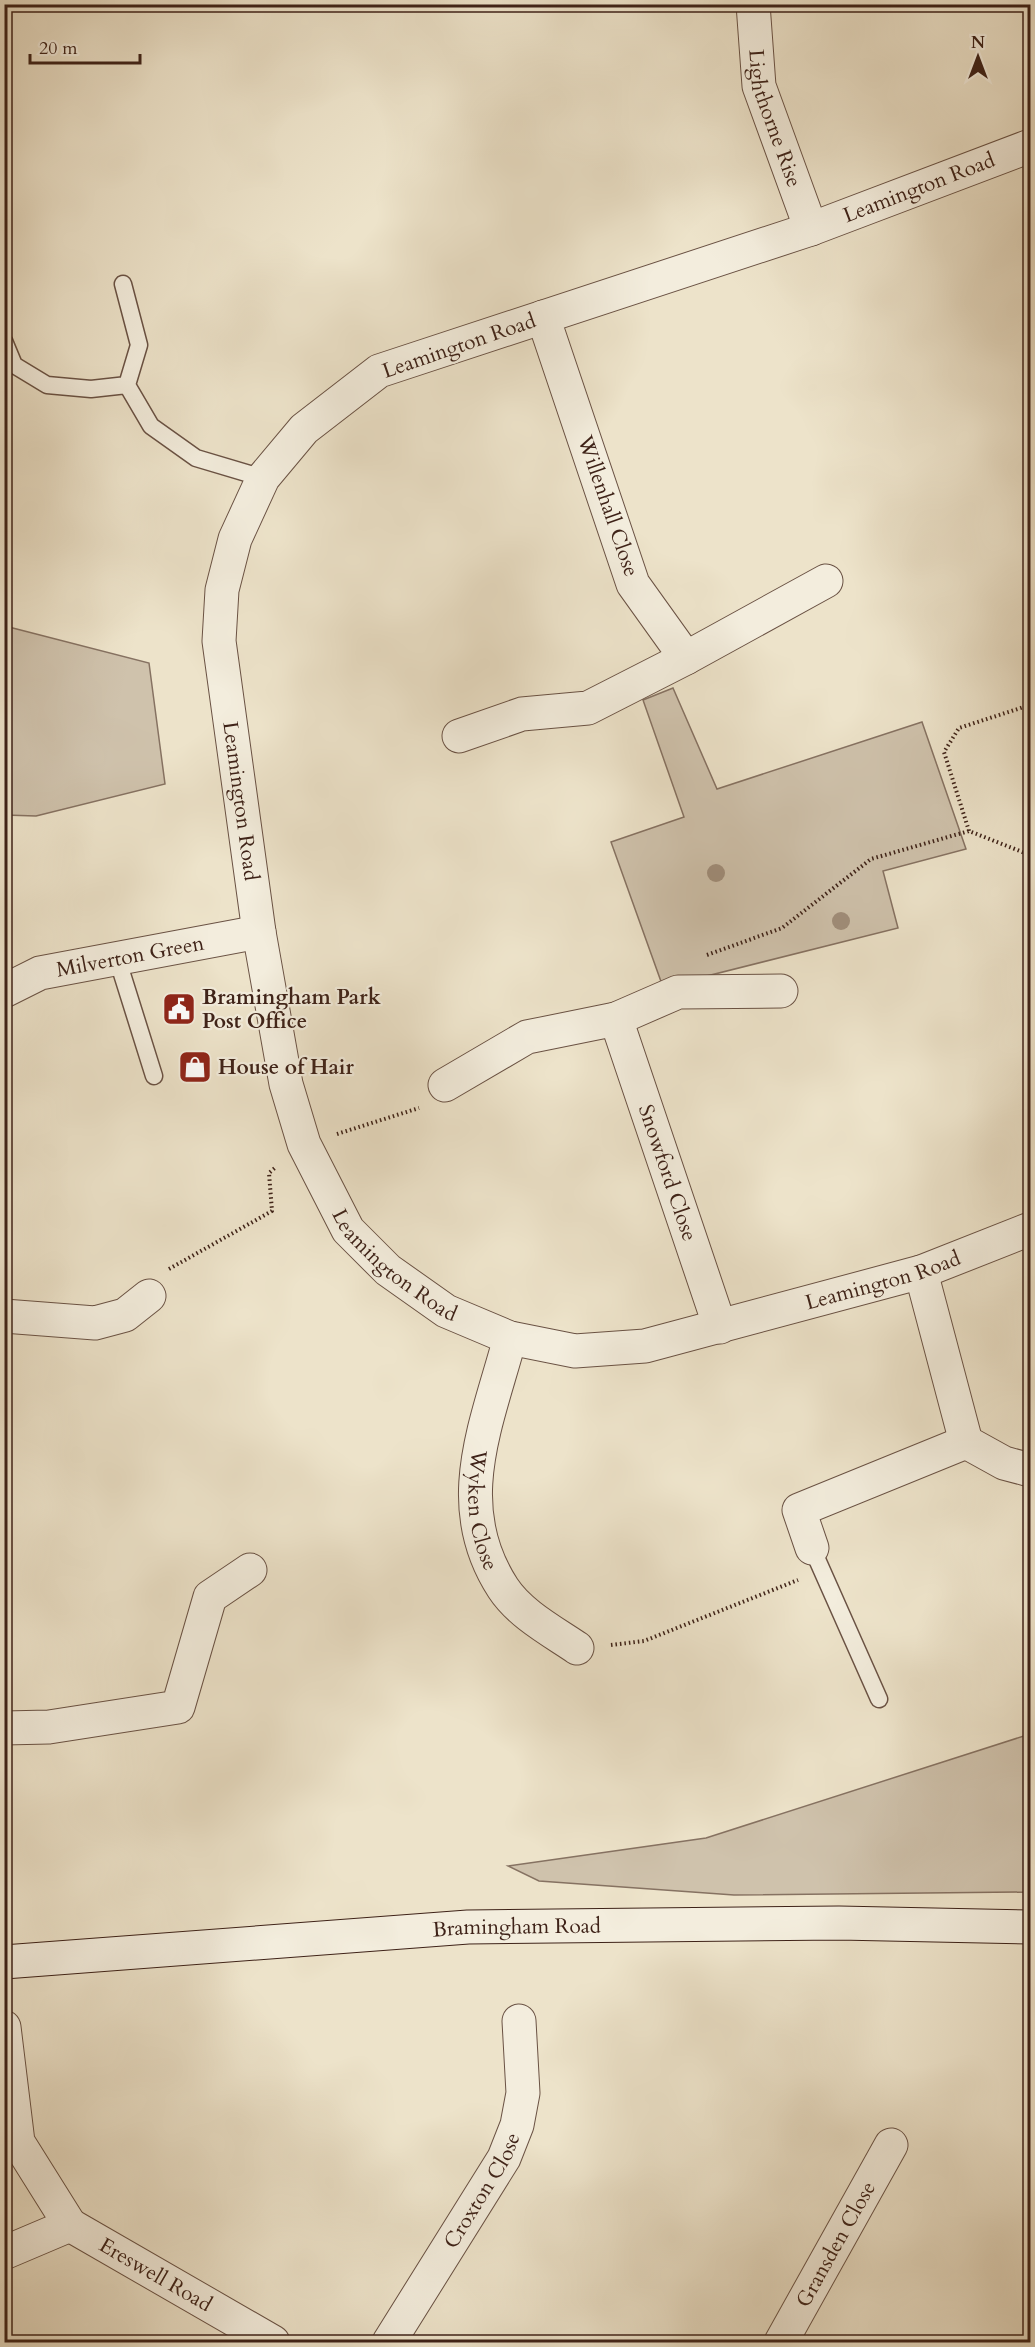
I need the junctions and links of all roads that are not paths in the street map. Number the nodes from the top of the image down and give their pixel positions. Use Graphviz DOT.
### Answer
graph roads {
  1 [pos="753,4"];
  2 [pos="1030,146"];
  3 [pos="811,229"];
  4 [pos="123,285"];
  5 [pos="543,317"];
  6 [pos="4,341"];
  7 [pos="127,385"];
  8 [pos="263,478"];
  9 [pos="826,581"];
  10 [pos="686,658"];
  11 [pos="459,736"];
  12 [pos="259,932"];
  13 [pos="117,958"];
  14 [pos="4,991"];
  15 [pos="780,991"];
  16 [pos="616,1019"];
  17 [pos="154,1076"];
  18 [pos="446,1085"];
  19 [pos="1030,1229"];
  20 [pos="921,1272"];
  21 [pos="149,1296"];
  22 [pos="4,1316"];
  23 [pos="720,1327"];
  24 [pos="510,1338"];
  25 [pos="966,1442"];
  26 [pos="1030,1470"];
  27 [pos="817,1560"];
  28 [pos="250,1570"];
  29 [pos="577,1648"];
  30 [pos="879,1699"];
  31 [pos="4,1728"];
  32 [pos="1030,1927"];
  33 [pos="4,1962"];
  34 [pos="519,2021"];
  35 [pos="4,2027"];
  36 [pos="891,2145"];
  37 [pos="70,2225"];
  38 [pos="4,2253"];
  39 [pos="273,2343"];
  40 [pos="389,2343"];
  41 [pos="781,2343"];
  1 -- 3 [label="street, Lighthorne Rise"];
  2 -- 3 [label="street, Leamington Road"];
  3 -- 5 [label="street, Leamington Road"];
  4 -- 7 [label="lane"];
  5 -- 8 [label="street, Leamington Road"];
  5 -- 10 [label="street, Willenhall Close"];
  6 -- 7 [label="lane"];
  7 -- 8 [label="lane"];
  8 -- 12 [label="street, Leamington Road"];
  9 -- 10 [label="street"];
  10 -- 11 [label="street"];
  12 -- 13 [label="street, Milverton Green"];
  12 -- 24 [label="street, Leamington Road"];
  13 -- 14 [label="street, Milverton Green"];
  13 -- 17 [label="lane"];
  15 -- 16 [label="street"];
  16 -- 18 [label="street"];
  16 -- 23 [label="street, Snowford Close"];
  19 -- 20 [label="street, Leamington Road"];
  20 -- 23 [label="street, Leamington Road"];
  20 -- 25 [label="street"];
  21 -- 22 [label="street"];
  23 -- 24 [label="street, Leamington Road"];
  24 -- 29 [label="street, Wyken Close"];
  25 -- 26 [label="street"];
  25 -- 27 [label="street"];
  27 -- 30 [label="lane"];
  28 -- 31 [label="street"];
  32 -- 33 [label="street, Bramingham Road"];
  34 -- 40 [label="street, Croxton Close"];
  35 -- 37 [label="street"];
  36 -- 41 [label="street, Gransden Close"];
  37 -- 38 [label="street"];
  37 -- 39 [label="street, Ereswell Road"];
}
